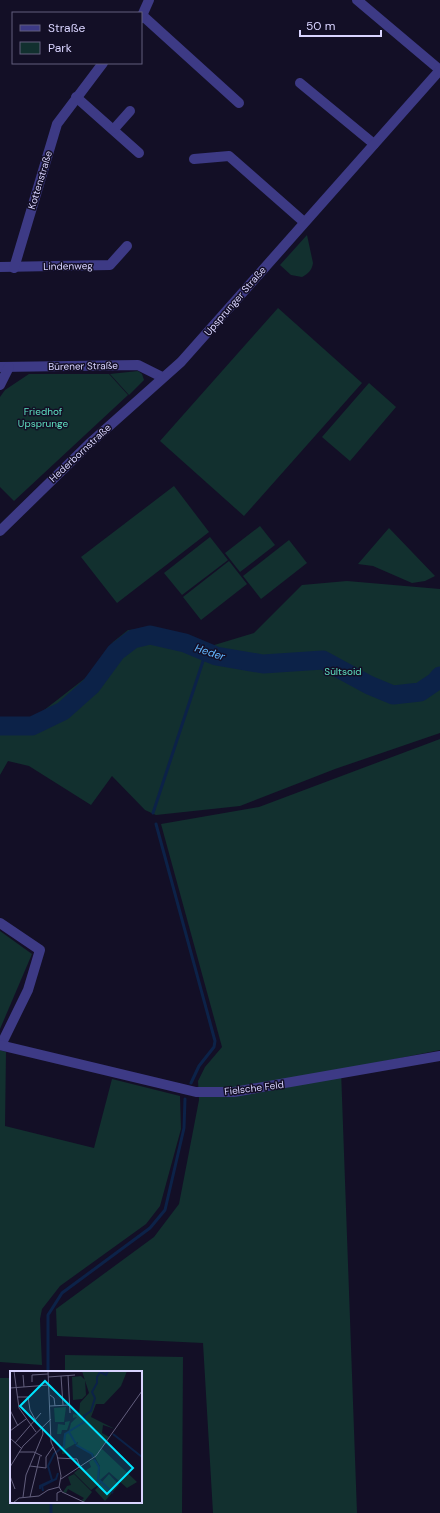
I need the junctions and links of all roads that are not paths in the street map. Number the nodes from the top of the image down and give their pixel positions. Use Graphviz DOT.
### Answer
graph roads {
  1 [pos="149,0"];
  2 [pos="357,0"];
  3 [pos="142,17"];
  4 [pos="102,64"];
  5 [pos="440,70"];
  6 [pos="300,83"];
  7 [pos="76,97"];
  8 [pos="239,103"];
  9 [pos="130,111"];
  10 [pos="114,129"];
  11 [pos="374,144"];
  12 [pos="139,153"];
  13 [pos="194,160"];
  14 [pos="304,222"];
  15 [pos="127,246"];
  16 [pos="0,267"];
  17 [pos="14,268"];
  18 [pos="5,367"];
  19 [pos="162,378"];
  20 [pos="0,385"];
  21 [pos="0,531"];
  22 [pos="0,923"];
  23 [pos="0,1045"];
  24 [pos="440,1056"];
  1 -- 3 [label="street"];
  2 -- 5 [label="street"];
  3 -- 8 [label="street"];
  4 -- 7 [label="street, Kottenstraße"];
  5 -- 11 [label="street, Upsprunger Straße"];
  6 -- 11 [label="street"];
  7 -- 10 [label="street"];
  7 -- 17 [label="street, Kottenstraße"];
  9 -- 10 [label="street"];
  10 -- 12 [label="street"];
  11 -- 14 [label="street, Upsprunger Straße"];
  13 -- 14 [label="street"];
  14 -- 19 [label="street, Upsprunger Straße"];
  15 -- 17 [label="street, Lindenweg"];
  16 -- 17 [label="street, Lindenweg"];
  18 -- 19 [label="street, Bürener Straße"];
  18 -- 20 [label="street"];
  19 -- 21 [label="street, Hederbornstraße"];
  22 -- 23 [label="street"];
  23 -- 24 [label="street, Fielsche Feld"];
}
